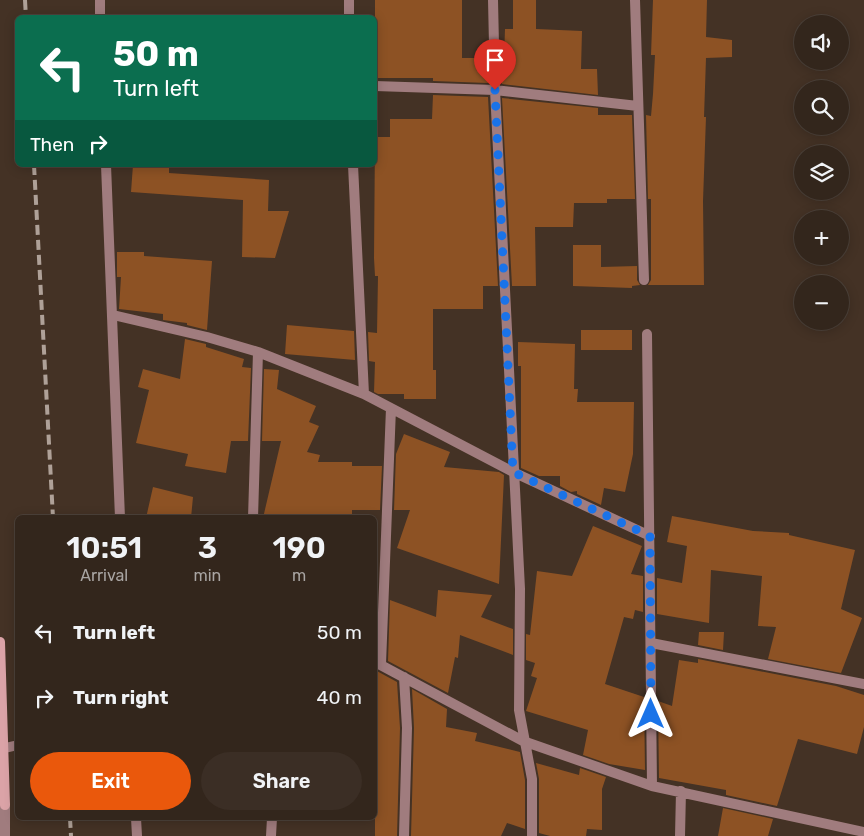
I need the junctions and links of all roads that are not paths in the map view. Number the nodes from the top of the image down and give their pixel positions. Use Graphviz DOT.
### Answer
graph roads {
  1 [pos="100,0"];
  2 [pos="349,0"];
  3 [pos="493,0"];
  4 [pos="635,0"];
  5 [pos="100,15"];
  6 [pos="349,15"];
  7 [pos="377,86"];
  8 [pos="495,90"];
  9 [pos="638,106"];
  10 [pos="106,167"];
  11 [pos="353,167"];
  12 [pos="644,280"];
  13 [pos="113,315"];
  14 [pos="647,334"];
  15 [pos="258,352"];
  16 [pos="364,394"];
  17 [pos="391,408"];
  18 [pos="513,472"];
  19 [pos="120,515"];
  20 [pos="253,515"];
  21 [pos="650,536"];
  22 [pos="0,642"];
  23 [pos="651,643"];
  24 [pos="378,663"];
  25 [pos="404,677"];
  26 [pos="864,684"];
  27 [pos="523,740"];
  28 [pos="15,746"];
  29 [pos="4,748"];
  30 [pos="652,786"];
  31 [pos="681,791"];
  32 [pos="5,805"];
  33 [pos="136,820"];
  34 [pos="272,820"];
  35 [pos="864,832"];
  36 [pos="5,836"];
  37 [pos="137,836"];
  38 [pos="271,836"];
  39 [pos="404,836"];
  40 [pos="532,836"];
  41 [pos="680,836"];
  1 -- 5 [label="street"];
  2 -- 6 [label="street"];
  3 -- 8 [label="street"];
  4 -- 9 [label="street"];
  7 -- 8 [label="street"];
  8 -- 9 [label="street"];
  8 -- 18 [label="street"];
  9 -- 12 [label="street"];
  10 -- 13 [label="street"];
  11 -- 16 [label="street"];
  13 -- 15 [label="street"];
  13 -- 19 [label="street"];
  14 -- 21 [label="street"];
  15 -- 16 [label="street"];
  15 -- 20 [label="street"];
  16 -- 17 [label="street"];
  17 -- 18 [label="street"];
  17 -- 24 [label="street"];
  18 -- 21 [label="street"];
  18 -- 27 [label="street"];
  21 -- 23 [label="street"];
  22 -- 29 [label="main road"];
  23 -- 26 [label="street"];
  23 -- 30 [label="street"];
  24 -- 25 [label="street"];
  25 -- 27 [label="street"];
  25 -- 39 [label="street"];
  27 -- 30 [label="street"];
  27 -- 40 [label="street"];
  28 -- 29 [label="street"];
  29 -- 32 [label="main road"];
  30 -- 31 [label="street"];
  31 -- 35 [label="street"];
  31 -- 41 [label="street"];
  32 -- 36 [label="street"];
  33 -- 37 [label="street"];
  34 -- 38 [label="street"];
}
